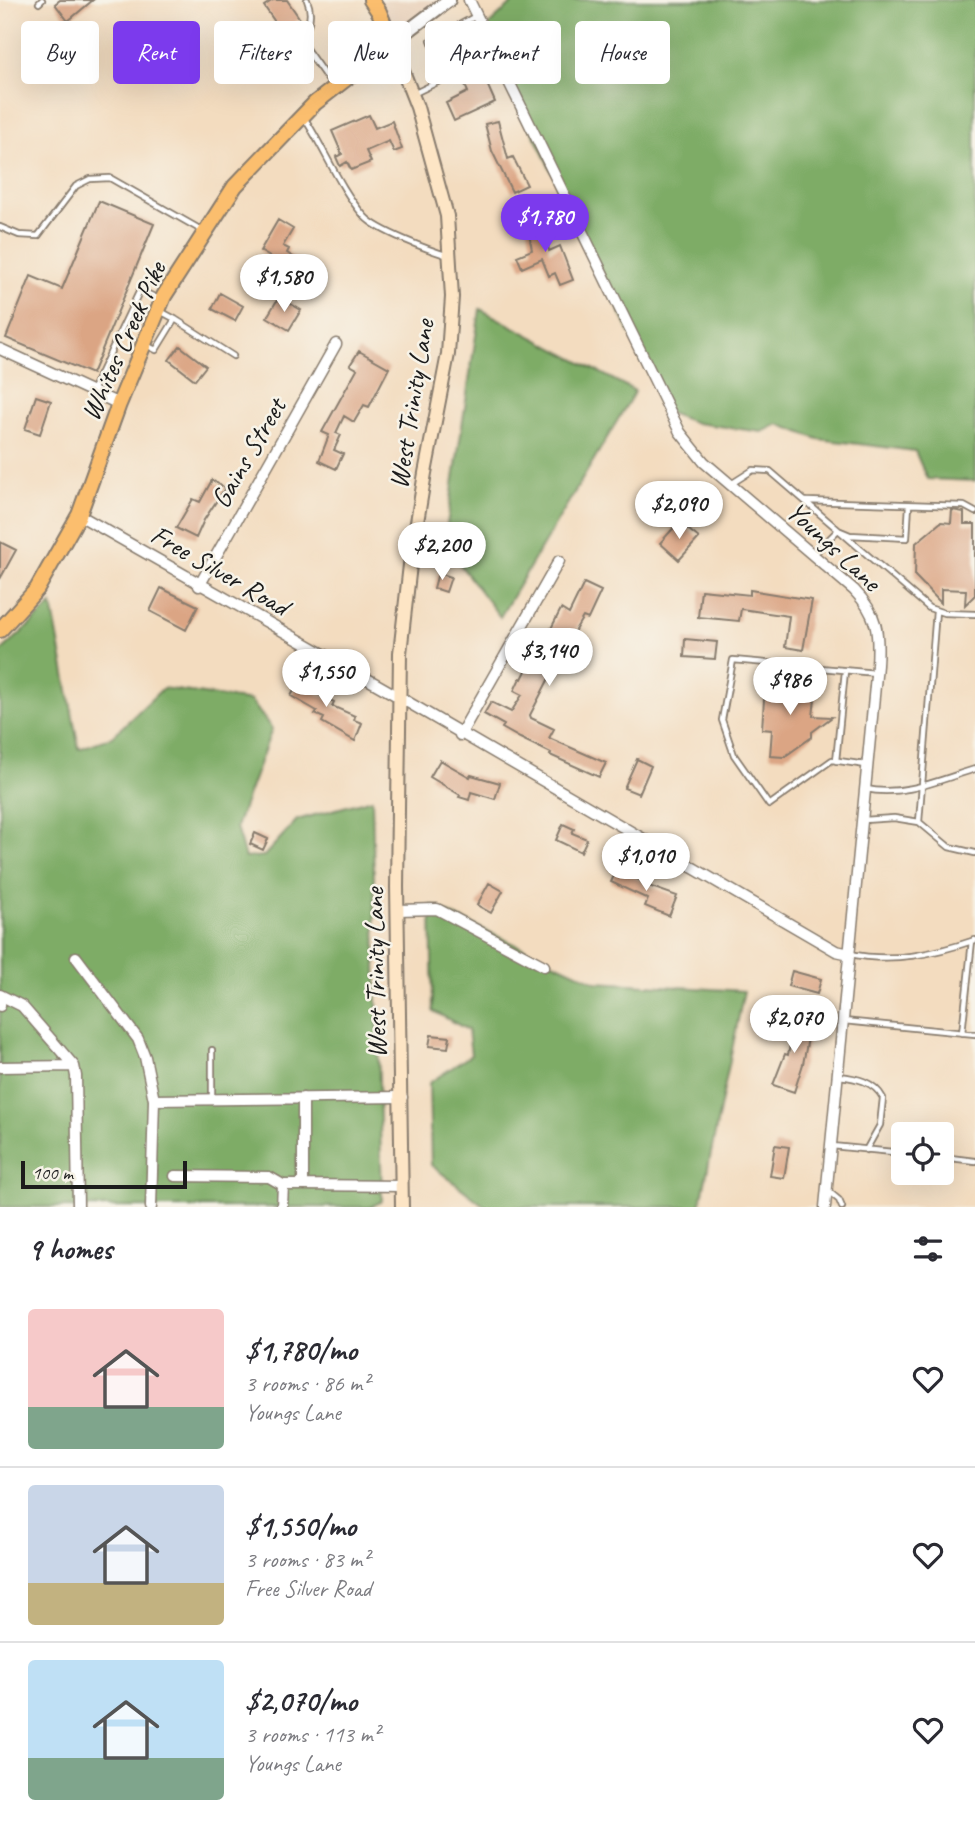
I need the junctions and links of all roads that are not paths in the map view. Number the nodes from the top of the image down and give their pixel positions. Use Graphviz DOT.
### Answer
graph roads {
  1 [pos="307,0"];
  2 [pos="370,0"];
  3 [pos="449,0"];
  4 [pos="469,0"];
  5 [pos="476,16"];
  6 [pos="382,21"];
  7 [pos="411,28"];
  8 [pos="339,84"];
  9 [pos="408,84"];
  10 [pos="334,88"];
  11 [pos="412,94"];
  12 [pos="303,115"];
  13 [pos="0,227"];
  14 [pos="204,232"];
  15 [pos="450,256"];
  16 [pos="160,305"];
  17 [pos="175,318"];
  18 [pos="336,344"];
  19 [pos="144,345"];
  20 [pos="0,349"];
  21 [pos="233,356"];
  22 [pos="92,391"];
  23 [pos="119,404"];
  24 [pos="730,485"];
  25 [pos="805,501"];
  26 [pos="909,505"];
  27 [pos="975,513"];
  28 [pos="79,515"];
  29 [pos="838,530"];
  30 [pos="813,555"];
  31 [pos="559,561"];
  32 [pos="199,586"];
  33 [pos="936,611"];
  34 [pos="975,614"];
  35 [pos="0,630"];
  36 [pos="845,671"];
  37 [pos="877,674"];
  38 [pos="398,697"];
  39 [pos="460,734"];
  40 [pos="836,761"];
  41 [pos="868,766"];
  42 [pos="975,769"];
  43 [pos="920,785"];
  44 [pos="866,789"];
  45 [pos="863,820"];
  46 [pos="919,822"];
  47 [pos="975,853"];
  48 [pos="398,910"];
  49 [pos="974,940"];
  50 [pos="850,954"];
  51 [pos="76,957"];
  52 [pos="544,966"];
  53 [pos="0,1006"];
  54 [pos="843,1021"];
  55 [pos="962,1033"];
  56 [pos="975,1034"];
  57 [pos="212,1050"];
  58 [pos="74,1066"];
  59 [pos="0,1067"];
  60 [pos="838,1076"];
  61 [pos="402,1097"];
  62 [pos="303,1098"];
  63 [pos="154,1100"];
  64 [pos="212,1100"];
  65 [pos="831,1146"];
  66 [pos="866,1150"];
  67 [pos="891,1152"];
  68 [pos="954,1158"];
  69 [pos="975,1161"];
  70 [pos="175,1176"];
  71 [pos="283,1185"];
  72 [pos="303,1185"];
  73 [pos="402,1186"];
  74 [pos="827,1189"];
  75 [pos="78,1207"];
  76 [pos="151,1207"];
  77 [pos="282,1207"];
  78 [pos="402,1207"];
  79 [pos="825,1207"];
  80 [pos="842,1207"];
  1 -- 10 [label="lane"];
  2 -- 6 [label="main road, West Trinity Lane"];
  3 -- 7 [label="street"];
  4 -- 5 [label="street, Youngs Lane"];
  5 -- 11 [label="lane"];
  5 -- 24 [label="street, Youngs Lane"];
  8 -- 10 [label="main road, Whites Creek Pike"];
  9 -- 11 [label="main road, West Trinity Lane"];
  10 -- 12 [label="main road, Whites Creek Pike"];
  11 -- 15 [label="main road, West Trinity Lane"];
  12 -- 14 [label="main road, Whites Creek Pike"];
  12 -- 15 [label="lane"];
  13 -- 14 [label="lane"];
  14 -- 16 [label="main road, Whites Creek Pike"];
  15 -- 38 [label="main road, West Trinity Lane"];
  16 -- 17 [label="lane"];
  16 -- 19 [label="main road, Whites Creek Pike"];
  16 -- 22 [label="lane"];
  17 -- 19 [label="lane"];
  17 -- 21 [label="lane"];
  18 -- 32 [label="street, Gains Street"];
  19 -- 23 [label="main road, Whites Creek Pike"];
  20 -- 22 [label="street"];
  22 -- 23 [label="street"];
  23 -- 28 [label="main road, Whites Creek Pike"];
  24 -- 25 [label="lane"];
  24 -- 30 [label="street, Youngs Lane"];
  25 -- 26 [label="lane"];
  25 -- 29 [label="lane"];
  26 -- 27 [label="lane"];
  26 -- 29 [label="lane"];
  28 -- 32 [label="street, Free Silver Road"];
  28 -- 35 [label="main road, Whites Creek Pike"];
  29 -- 30 [label="lane"];
  29 -- 33 [label="lane"];
  30 -- 37 [label="street, Youngs Lane"];
  31 -- 39 [label="street"];
  32 -- 38 [label="street, Free Silver Road"];
  33 -- 34 [label="lane"];
  33 -- 43 [label="lane"];
  36 -- 37 [label="lane"];
  36 -- 40 [label="lane"];
  36 -- 40 [label="lane"];
  37 -- 41 [label="street, Youngs Lane"];
  38 -- 39 [label="street, Free Silver Road"];
  38 -- 48 [label="main road, West Trinity Lane"];
  39 -- 50 [label="street, Free Silver Road"];
  40 -- 41 [label="lane"];
  41 -- 44 [label="street, Youngs Lane"];
  42 -- 43 [label="lane"];
  43 -- 44 [label="lane"];
  43 -- 46 [label="lane"];
  44 -- 45 [label="street, Youngs Lane"];
  45 -- 46 [label="lane"];
  45 -- 50 [label="street, Youngs Lane"];
  46 -- 47 [label="lane"];
  48 -- 52 [label="street"];
  48 -- 61 [label="main road, West Trinity Lane"];
  49 -- 50 [label="lane"];
  49 -- 55 [label="lane"];
  50 -- 54 [label="street, Youngs Lane"];
  51 -- 63 [label="street"];
  53 -- 58 [label="street"];
  54 -- 55 [label="lane"];
  54 -- 60 [label="street, Youngs Lane"];
  55 -- 56 [label="lane"];
  57 -- 64 [label="lane"];
  58 -- 59 [label="street"];
  58 -- 75 [label="street"];
  60 -- 65 [label="street, Youngs Lane"];
  60 -- 66 [label="lane"];
  61 -- 62 [label="street"];
  61 -- 73 [label="main road, West Trinity Lane"];
  62 -- 64 [label="street"];
  62 -- 72 [label="street"];
  63 -- 64 [label="street"];
  63 -- 76 [label="street"];
  65 -- 66 [label="lane"];
  65 -- 74 [label="street, Youngs Lane"];
  66 -- 67 [label="lane"];
  68 -- 69 [label="lane"];
  70 -- 71 [label="street"];
  71 -- 72 [label="street"];
  71 -- 77 [label="street"];
  72 -- 73 [label="street"];
  73 -- 78 [label="main road, West Trinity Lane"];
  74 -- 79 [label="street, Youngs Lane"];
  74 -- 80 [label="lane"];
}
